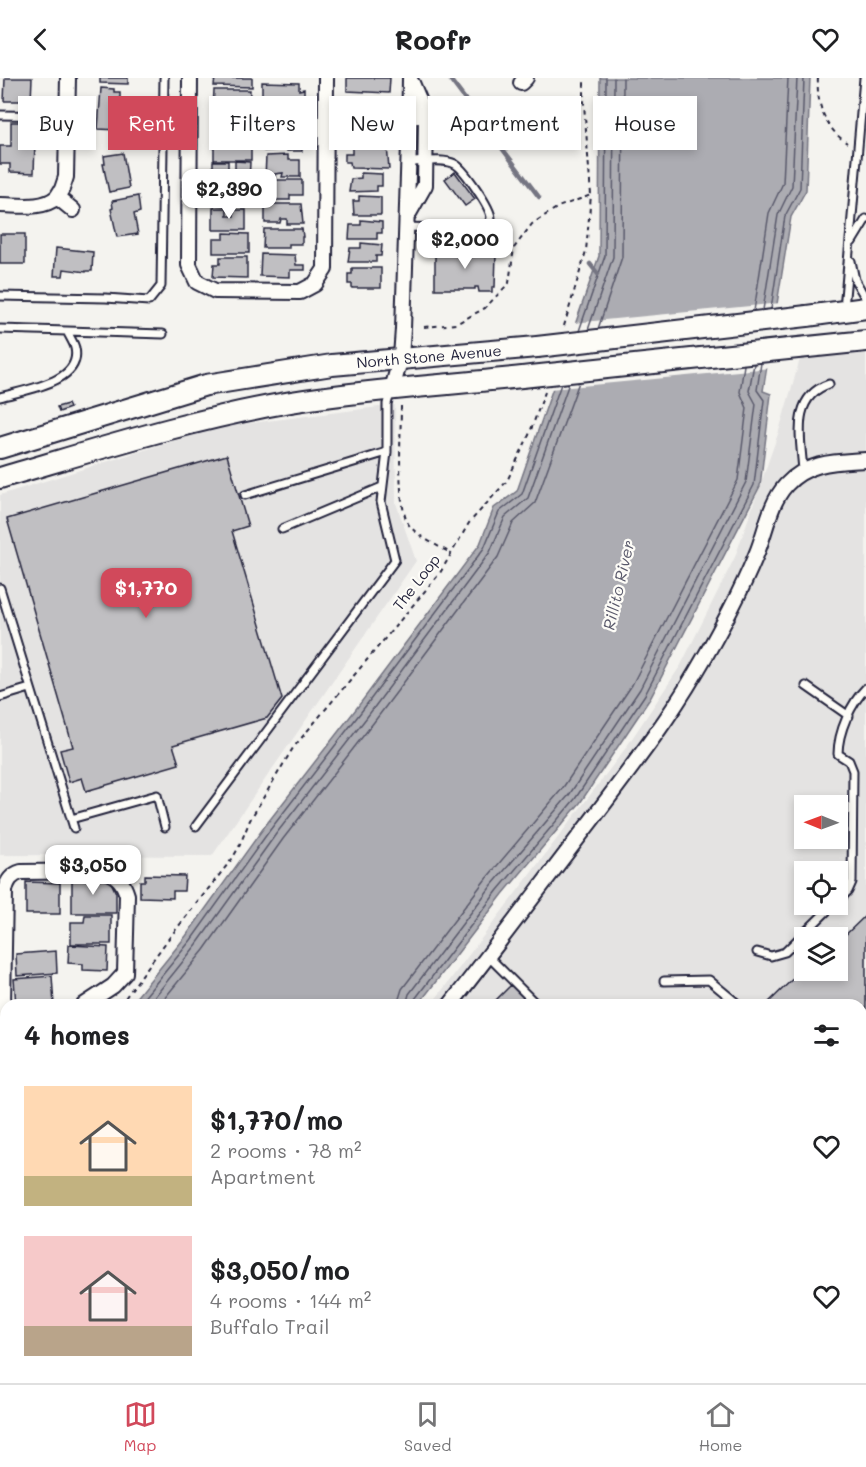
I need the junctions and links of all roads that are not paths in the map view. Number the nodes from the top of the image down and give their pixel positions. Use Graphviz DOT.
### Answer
graph roads {
  1 [pos="68,78"];
  2 [pos="164,78"];
  3 [pos="190,78"];
  4 [pos="326,78"];
  5 [pos="410,78"];
  6 [pos="864,78"];
  7 [pos="68,96"];
  8 [pos="410,96"];
  9 [pos="416,115"];
  10 [pos="0,116"];
  11 [pos="18,116"];
  12 [pos="327,116"];
  13 [pos="426,116"];
  14 [pos="67,150"];
  15 [pos="409,150"];
  16 [pos="859,151"];
  17 [pos="866,157"];
  18 [pos="409,162"];
  19 [pos="425,162"];
  20 [pos="57,197"];
  21 [pos="0,205"];
  22 [pos="73,210"];
  23 [pos="866,219"];
  24 [pos="406,222"];
  25 [pos="850,249"];
  26 [pos="0,296"];
  27 [pos="866,299"];
  28 [pos="866,308"];
  29 [pos="843,311"];
  30 [pos="0,329"];
  31 [pos="67,331"];
  32 [pos="163,334"];
  33 [pos="866,342"];
  34 [pos="400,357"];
  35 [pos="829,384"];
  36 [pos="0,397"];
  37 [pos="396,397"];
  38 [pos="0,448"];
  39 [pos="387,452"];
  40 [pos="866,460"];
  41 [pos="803,471"];
  42 [pos="0,478"];
  43 [pos="382,487"];
  44 [pos="245,495"];
  45 [pos="282,530"];
  46 [pos="0,588"];
  47 [pos="806,686"];
  48 [pos="30,688"];
  49 [pos="866,688"];
  50 [pos="0,697"];
  51 [pos="849,716"];
  52 [pos="71,819"];
  53 [pos="196,826"];
  54 [pos="165,827"];
  55 [pos="74,828"];
  56 [pos="848,889"];
  57 [pos="824,915"];
  58 [pos="757,952"];
  59 [pos="488,956"];
  60 [pos="664,981"];
  61 [pos="3,999"];
  62 [pos="93,999"];
  63 [pos="455,999"];
  64 [pos="531,999"];
  65 [pos="732,999"];
  1 -- 7 [label="street"];
  2 -- 26 [label="lane"];
  3 -- 12 [label="street"];
  4 -- 12 [label="street"];
  5 -- 8 [label="street"];
  5 -- 13 [label="street"];
  6 -- 16 [label="lane"];
  9 -- 13 [label="street"];
  10 -- 11 [label="lane"];
  13 -- 19 [label="street"];
  14 -- 20 [label="street"];
  15 -- 18 [label="street"];
  16 -- 17 [label="lane"];
  16 -- 25 [label="lane"];
  18 -- 19 [label="lane"];
  18 -- 24 [label="street"];
  19 -- 24 [label="street"];
  19 -- 24 [label="lane"];
  20 -- 21 [label="street"];
  20 -- 22 [label="street"];
  23 -- 25 [label="lane"];
  24 -- 34 [label="street"];
  25 -- 27 [label="lane"];
  25 -- 29 [label="lane"];
  28 -- 29 [label="main road, North Stone Avenue"];
  29 -- 34 [label="main road, North Stone Avenue, bridge"];
  30 -- 31 [label="lane"];
  31 -- 32 [label="lane"];
  31 -- 36 [label="lane"];
  33 -- 37 [label="main road, North Stone Avenue, bridge"];
  34 -- 37 [label="street"];
  34 -- 38 [label="main road, North Stone Avenue"];
  35 -- 41 [label="lane"];
  37 -- 39 [label="lane"];
  37 -- 42 [label="main road, North Stone Avenue"];
  39 -- 43 [label="lane"];
  39 -- 44 [label="lane"];
  40 -- 41 [label="street"];
  41 -- 59 [label="street"];
  43 -- 45 [label="lane"];
  43 -- 53 [label="lane"];
  46 -- 48 [label="lane"];
  47 -- 51 [label="lane"];
  48 -- 50 [label="lane"];
  48 -- 52 [label="lane"];
  49 -- 51 [label="lane"];
  51 -- 56 [label="lane"];
  52 -- 54 [label="lane"];
  52 -- 55 [label="lane"];
  57 -- 58 [label="lane"];
  59 -- 63 [label="street"];
  59 -- 64 [label="lane"];
  60 -- 65 [label="lane"];
  61 -- 62 [label="street"];
}
